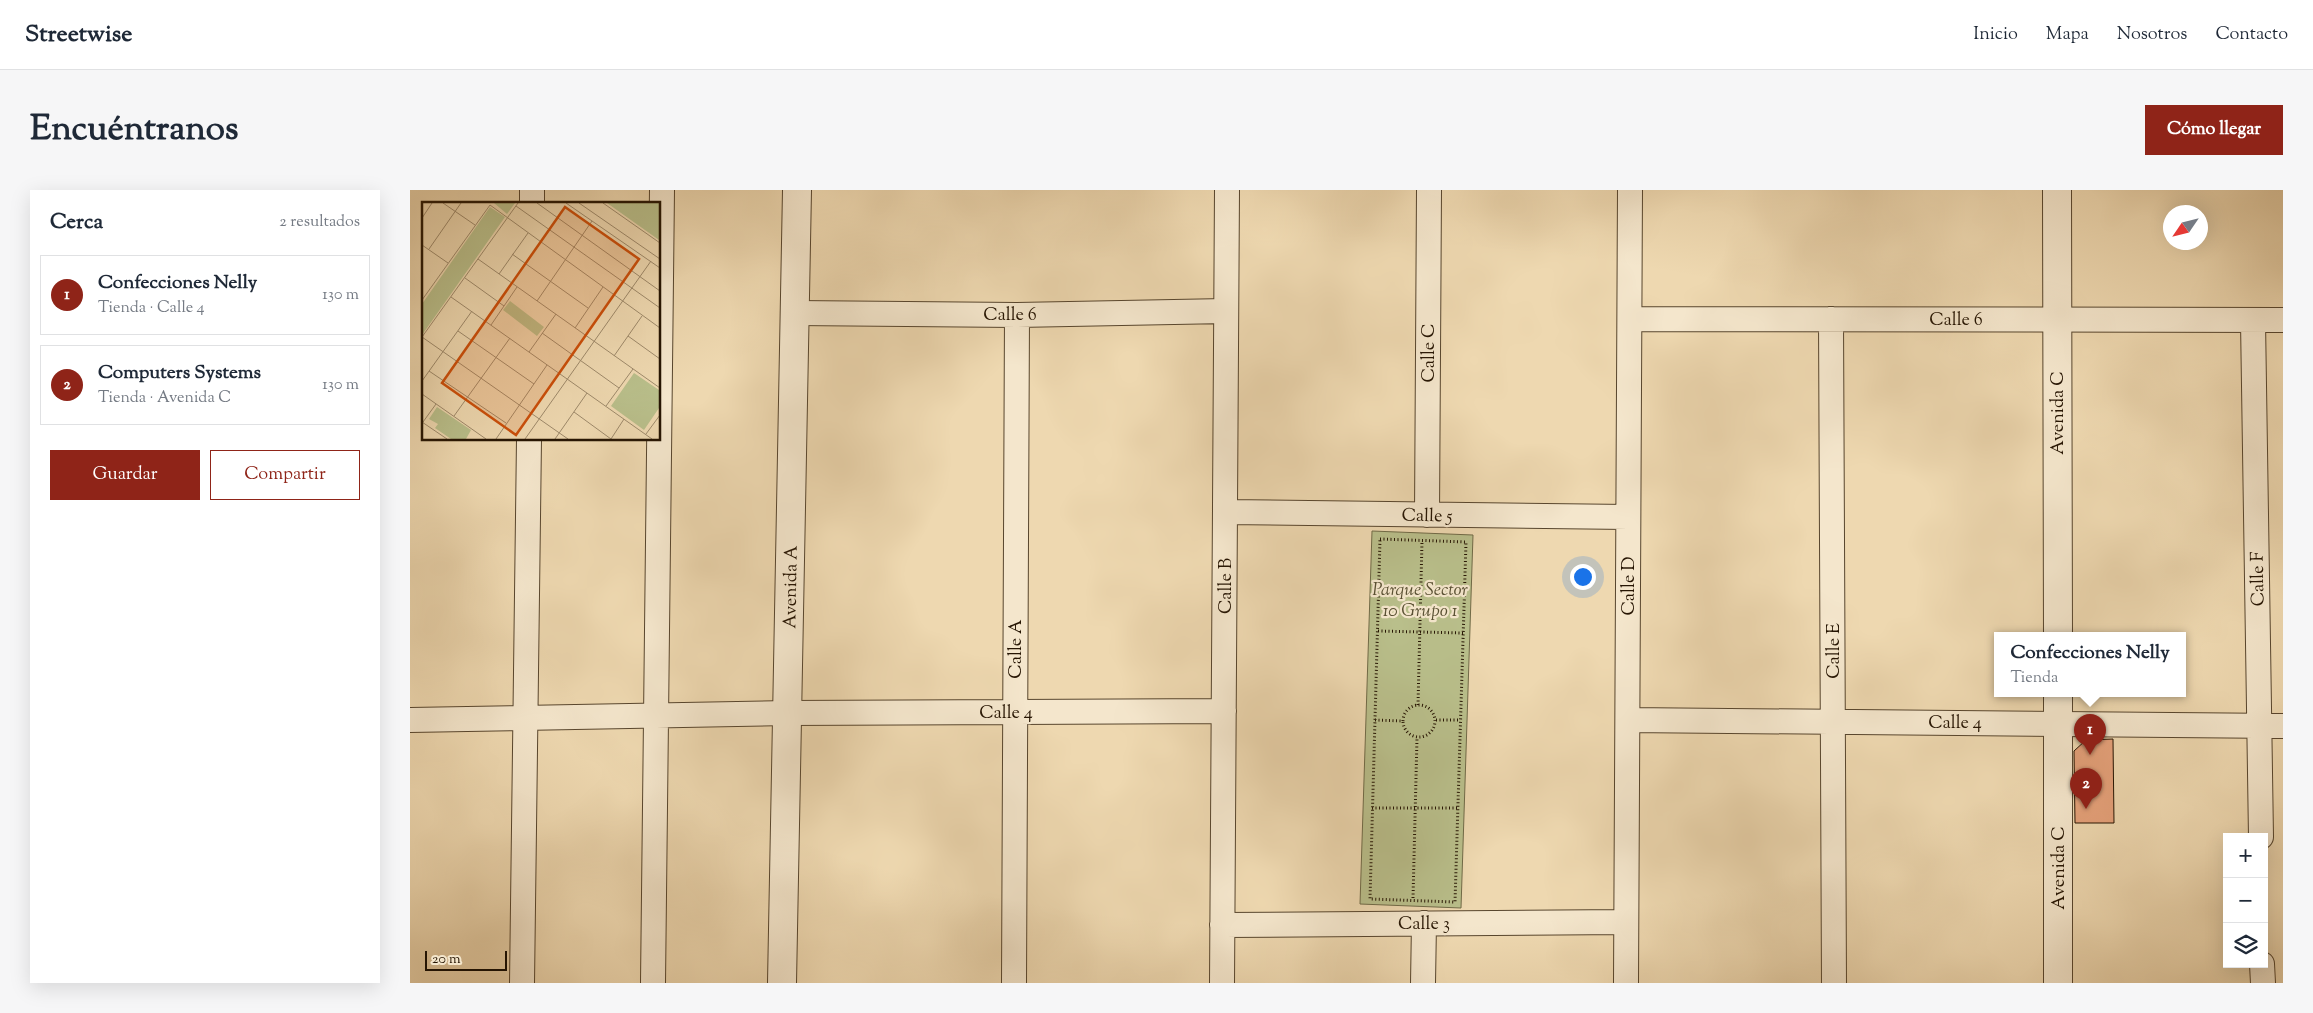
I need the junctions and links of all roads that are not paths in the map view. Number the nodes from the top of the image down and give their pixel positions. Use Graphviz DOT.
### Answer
graph roads {
  1 [pos="662,190"];
  2 [pos="797,190"];
  3 [pos="1227,190"];
  4 [pos="1429,190"];
  5 [pos="1630,190"];
  6 [pos="2057,190"];
  7 [pos="1226,311"];
  8 [pos="795,313"];
  9 [pos="1017,315"];
  10 [pos="1630,318"];
  11 [pos="2057,318"];
  12 [pos="1831,319"];
  13 [pos="2283,320"];
  14 [pos="2254,321"];
  15 [pos="660,365"];
  16 [pos="529,440"];
  17 [pos="659,440"];
  18 [pos="1225,512"];
  19 [pos="1425,515"];
  20 [pos="1628,518"];
  21 [pos="2058,632"];
  22 [pos="2058,697"];
  23 [pos="1224,711"];
  24 [pos="1015,712"];
  25 [pos="787,713"];
  26 [pos="656,715"];
  27 [pos="526,717"];
  28 [pos="410,720"];
  29 [pos="1628,720"];
  30 [pos="1833,722"];
  31 [pos="2058,723"];
  32 [pos="2259,726"];
  33 [pos="2283,726"];
  34 [pos="2260,833"];
  35 [pos="1626,922"];
  36 [pos="1418,923"];
  37 [pos="1222,925"];
  38 [pos="2262,968"];
  39 [pos="522,983"];
  40 [pos="653,983"];
  41 [pos="782,983"];
  42 [pos="1014,983"];
  43 [pos="1222,983"];
  44 [pos="1423,983"];
  45 [pos="1626,983"];
  46 [pos="1834,983"];
  47 [pos="2058,983"];
  48 [pos="2262,983"];
  1 -- 15 [label="street"];
  2 -- 8 [label="street, Avenida A"];
  3 -- 7 [label="street, Calle B"];
  4 -- 19 [label="street, Calle C"];
  5 -- 10 [label="street, Calle D"];
  6 -- 11 [label="street, Avenida C"];
  7 -- 9 [label="street, Calle 6"];
  7 -- 18 [label="street, Calle B"];
  8 -- 9 [label="street, Calle 6"];
  8 -- 25 [label="street, Avenida A"];
  9 -- 24 [label="street, Calle A"];
  10 -- 12 [label="street, Calle 6"];
  10 -- 20 [label="street, Calle D"];
  11 -- 12 [label="street, Calle 6"];
  11 -- 14 [label="street, Calle 6"];
  11 -- 21 [label="street, Avenida C"];
  12 -- 30 [label="street, Calle E"];
  13 -- 14 [label="street, Calle 6"];
  14 -- 32 [label="street, Calle F"];
  16 -- 27 [label="street"];
  17 -- 26 [label="street"];
  18 -- 19 [label="street, Calle 5"];
  18 -- 23 [label="street, Calle B"];
  19 -- 20 [label="street, Calle 5"];
  20 -- 29 [label="street, Calle D"];
  22 -- 31 [label="street, Avenida C"];
  23 -- 24 [label="street, Calle 4"];
  23 -- 37 [label="street, Calle B"];
  24 -- 25 [label="street, Calle 4"];
  24 -- 42 [label="street, Calle A"];
  25 -- 26 [label="street, Calle 4"];
  25 -- 41 [label="street, Avenida A"];
  26 -- 27 [label="street, Calle 4"];
  26 -- 40 [label="street"];
  27 -- 28 [label="street, Calle 4"];
  27 -- 39 [label="street"];
  29 -- 30 [label="street, Calle 4"];
  29 -- 35 [label="street, Calle D"];
  30 -- 31 [label="street, Calle 4"];
  30 -- 46 [label="street, Calle E"];
  31 -- 32 [label="street, Calle 4"];
  31 -- 47 [label="street, Avenida C"];
  32 -- 33 [label="street, Calle 4"];
  32 -- 34 [label="street, Calle F"];
  35 -- 36 [label="street, Calle 3"];
  35 -- 45 [label="street, Calle D"];
  36 -- 37 [label="street, Calle 3"];
  36 -- 44 [label="street"];
  37 -- 43 [label="street, Calle B"];
  38 -- 48 [label="street"];
}
